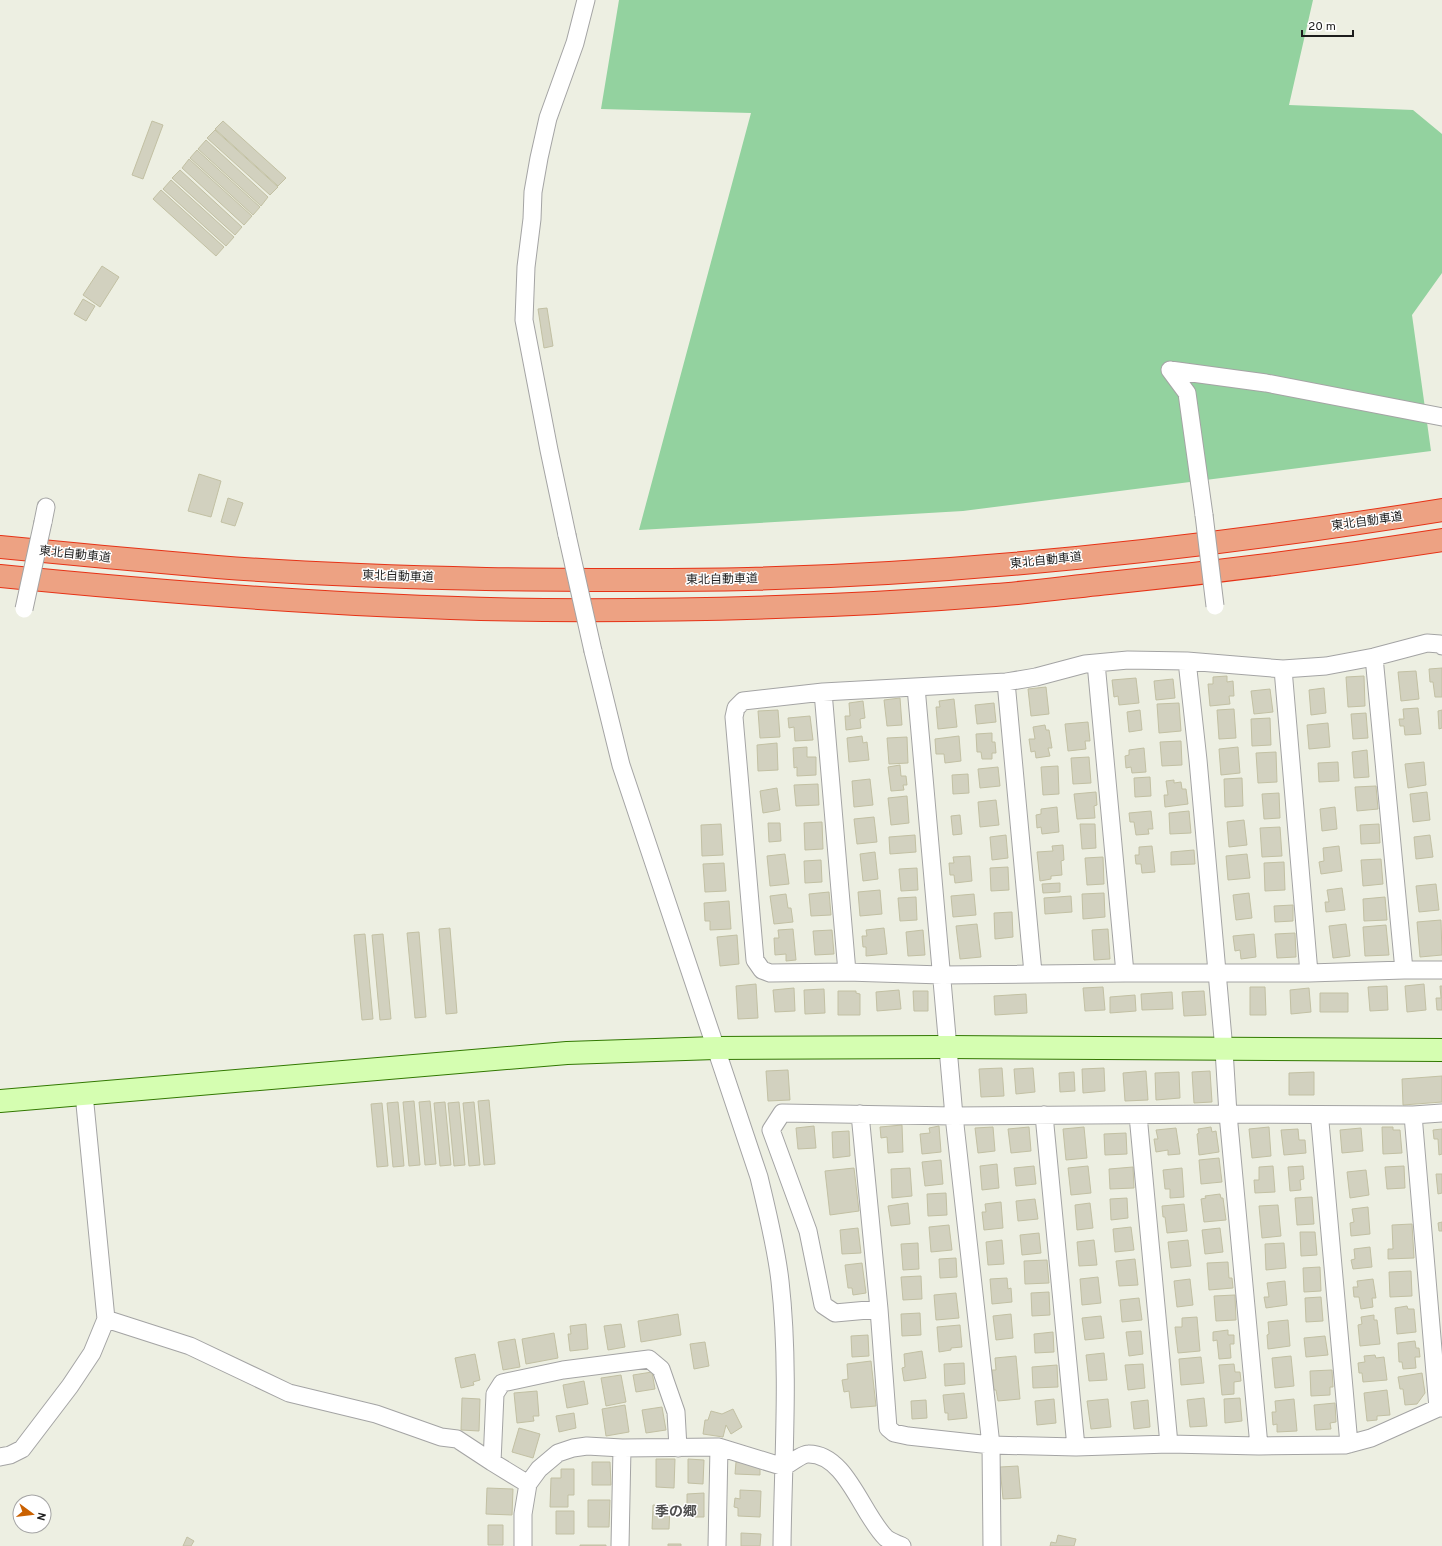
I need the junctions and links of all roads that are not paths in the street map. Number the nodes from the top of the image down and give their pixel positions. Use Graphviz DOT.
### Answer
graph roads {
  1 [pos="586,0"];
  2 [pos="1442,417"];
  3 [pos="1442,510"];
  4 [pos="45,515"];
  5 [pos="1442,540"];
  6 [pos="0,546"];
  7 [pos="0,576"];
  8 [pos="1215,606"];
  9 [pos="24,609"];
  10 [pos="1442,646"];
  11 [pos="1374,657"];
  12 [pos="1186,661"];
  13 [pos="1096,663"];
  14 [pos="1283,669"];
  15 [pos="1006,682"];
  16 [pos="916,687"];
  17 [pos="823,692"];
  18 [pos="1404,970"];
  19 [pos="1442,970"];
  20 [pos="848,972"];
  21 [pos="1034,973"];
  22 [pos="1125,973"];
  23 [pos="1217,973"];
  24 [pos="1309,973"];
  25 [pos="942,975"];
  26 [pos="947,1047"];
  27 [pos="715,1048"];
  28 [pos="1224,1050"];
  29 [pos="1442,1050"];
  30 [pos="84,1094"];
  31 [pos="0,1101"];
  32 [pos="1442,1113"];
  33 [pos="860,1114"];
  34 [pos="1228,1114"];
  35 [pos="1044,1115"];
  36 [pos="1138,1115"];
  37 [pos="1413,1115"];
  38 [pos="954,1116"];
  39 [pos="1320,1122"];
  40 [pos="879,1309"];
  41 [pos="106,1319"];
  42 [pos="1440,1408"];
  43 [pos="1169,1444"];
  44 [pos="1349,1444"];
  45 [pos="991,1445"];
  46 [pos="1259,1446"];
  47 [pos="719,1447"];
  48 [pos="1076,1447"];
  49 [pos="622,1448"];
  50 [pos="678,1448"];
  51 [pos="0,1457"];
  52 [pos="492,1462"];
  53 [pos="784,1467"];
  54 [pos="528,1484"];
  55 [pos="523,1546"];
  56 [pos="620,1546"];
  57 [pos="717,1546"];
  58 [pos="782,1546"];
  59 [pos="902,1546"];
  60 [pos="992,1546"];
  1 -- 27 [label="street, bridge"];
  2 -- 8 [label="street, bridge"];
  3 -- 6 [label="highway, 東北自動車道"];
  4 -- 9 [label="street, bridge"];
  5 -- 7 [label="highway"];
  10 -- 11 [label="street"];
  11 -- 14 [label="street"];
  11 -- 18 [label="street"];
  12 -- 13 [label="street"];
  12 -- 14 [label="street"];
  12 -- 23 [label="street"];
  13 -- 15 [label="street"];
  13 -- 22 [label="street"];
  14 -- 24 [label="street"];
  15 -- 16 [label="street"];
  15 -- 21 [label="street"];
  16 -- 17 [label="street"];
  16 -- 25 [label="street"];
  17 -- 20 [label="street"];
  17 -- 20 [label="street"];
  18 -- 19 [label="street"];
  18 -- 24 [label="street"];
  20 -- 25 [label="street"];
  21 -- 22 [label="street"];
  21 -- 25 [label="street"];
  22 -- 23 [label="street"];
  23 -- 24 [label="street"];
  23 -- 28 [label="street"];
  25 -- 26 [label="street"];
  26 -- 27 [label="street"];
  26 -- 28 [label="street"];
  26 -- 38 [label="street"];
  27 -- 30 [label="street"];
  27 -- 53 [label="street"];
  28 -- 29 [label="street"];
  28 -- 34 [label="street"];
  30 -- 31 [label="street"];
  30 -- 41 [label="street"];
  32 -- 37 [label="street"];
  33 -- 38 [label="street"];
  33 -- 40 [label="street"];
  33 -- 40 [label="street"];
  34 -- 36 [label="street"];
  34 -- 37 [label="street"];
  34 -- 46 [label="street"];
  35 -- 36 [label="street"];
  35 -- 38 [label="street"];
  35 -- 48 [label="street"];
  36 -- 43 [label="street"];
  37 -- 42 [label="street"];
  38 -- 45 [label="street"];
  39 -- 44 [label="street"];
  40 -- 45 [label="street"];
  41 -- 51 [label="street"];
  41 -- 52 [label="street"];
  42 -- 44 [label="street"];
  43 -- 46 [label="street"];
  43 -- 48 [label="street"];
  44 -- 46 [label="street"];
  45 -- 48 [label="street"];
  45 -- 60 [label="street"];
  47 -- 50 [label="street"];
  47 -- 53 [label="street"];
  47 -- 57 [label="street"];
  49 -- 50 [label="street"];
  49 -- 54 [label="street"];
  49 -- 56 [label="street"];
  50 -- 52 [label="street"];
  52 -- 54 [label="street"];
  53 -- 58 [label="street"];
  53 -- 59 [label="street"];
  54 -- 55 [label="street"];
}
